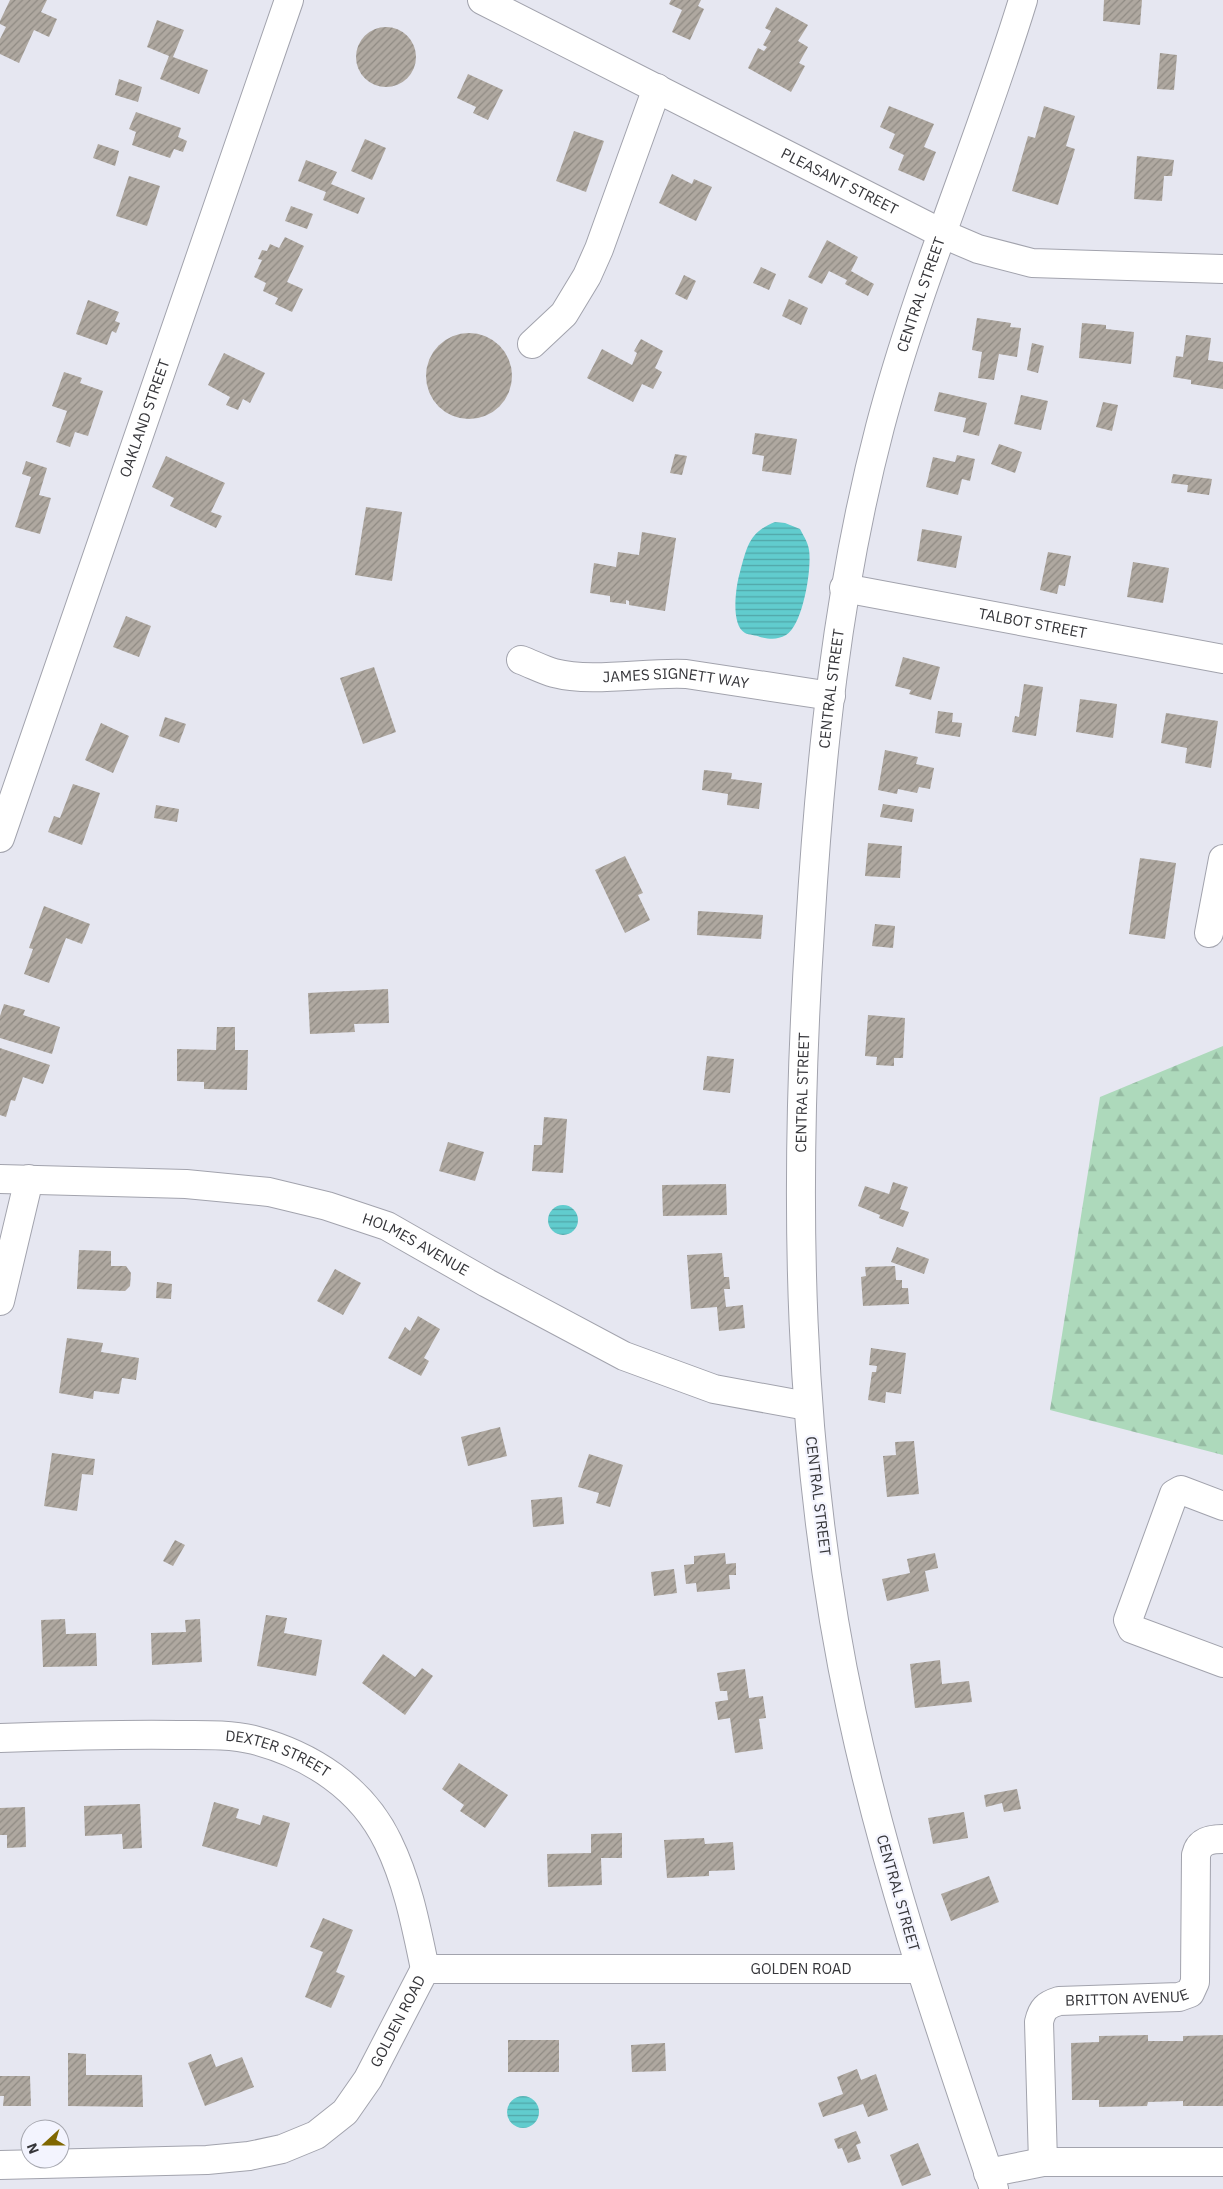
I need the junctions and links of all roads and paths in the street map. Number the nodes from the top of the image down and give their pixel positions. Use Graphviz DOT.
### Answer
graph roads {
  1 [pos="289,0"];
  2 [pos="482,0"];
  3 [pos="1023,0"];
  4 [pos="657,88"];
  5 [pos="943,234"];
  6 [pos="1223,269"];
  7 [pos="532,344"];
  8 [pos="844,588"];
  9 [pos="521,660"];
  10 [pos="1223,660"];
  11 [pos="831,696"];
  12 [pos="0,838"];
  13 [pos="1223,859"];
  14 [pos="1209,933"];
  15 [pos="0,1179"];
  16 [pos="29,1180"];
  17 [pos="0,1301"];
  18 [pos="807,1406"];
  19 [pos="1223,1506"];
  20 [pos="1223,1663"];
  21 [pos="0,1738"];
  22 [pos="1223,1839"];
  23 [pos="425,1969"];
  24 [pos="919,1969"];
  25 [pos="1043,2162"];
  26 [pos="1223,2162"];
  27 [pos="0,2165"];
  28 [pos="991,2181"];
  1 -- 12 [label="street, OAKLAND STREET"];
  2 -- 4 [label="street, PLEASANT STREET"];
  3 -- 5 [label="street, CENTRAL STREET"];
  4 -- 5 [label="street, PLEASANT STREET"];
  4 -- 7 [label="street"];
  5 -- 6 [label="street, PLEASANT STREET"];
  5 -- 8 [label="street, CENTRAL STREET"];
  8 -- 10 [label="street, TALBOT STREET"];
  8 -- 11 [label="street, CENTRAL STREET"];
  9 -- 11 [label="street, JAMES SIGNETT WAY"];
  11 -- 18 [label="street, CENTRAL STREET"];
  13 -- 14 [label="street"];
  15 -- 16 [label="street, HOLMES AVENUE"];
  16 -- 17 [label="street"];
  16 -- 18 [label="street, HOLMES AVENUE"];
  18 -- 24 [label="street, CENTRAL STREET"];
  19 -- 20 [label="street"];
  21 -- 23 [label="street, DEXTER STREET"];
  22 -- 25 [label="street, BRITTON AVENUE"];
  23 -- 24 [label="street, GOLDEN ROAD"];
  23 -- 27 [label="street, GOLDEN ROAD"];
  24 -- 28 [label="street, CENTRAL STREET"];
  25 -- 26 [label="street"];
  25 -- 28 [label="street"];
}
